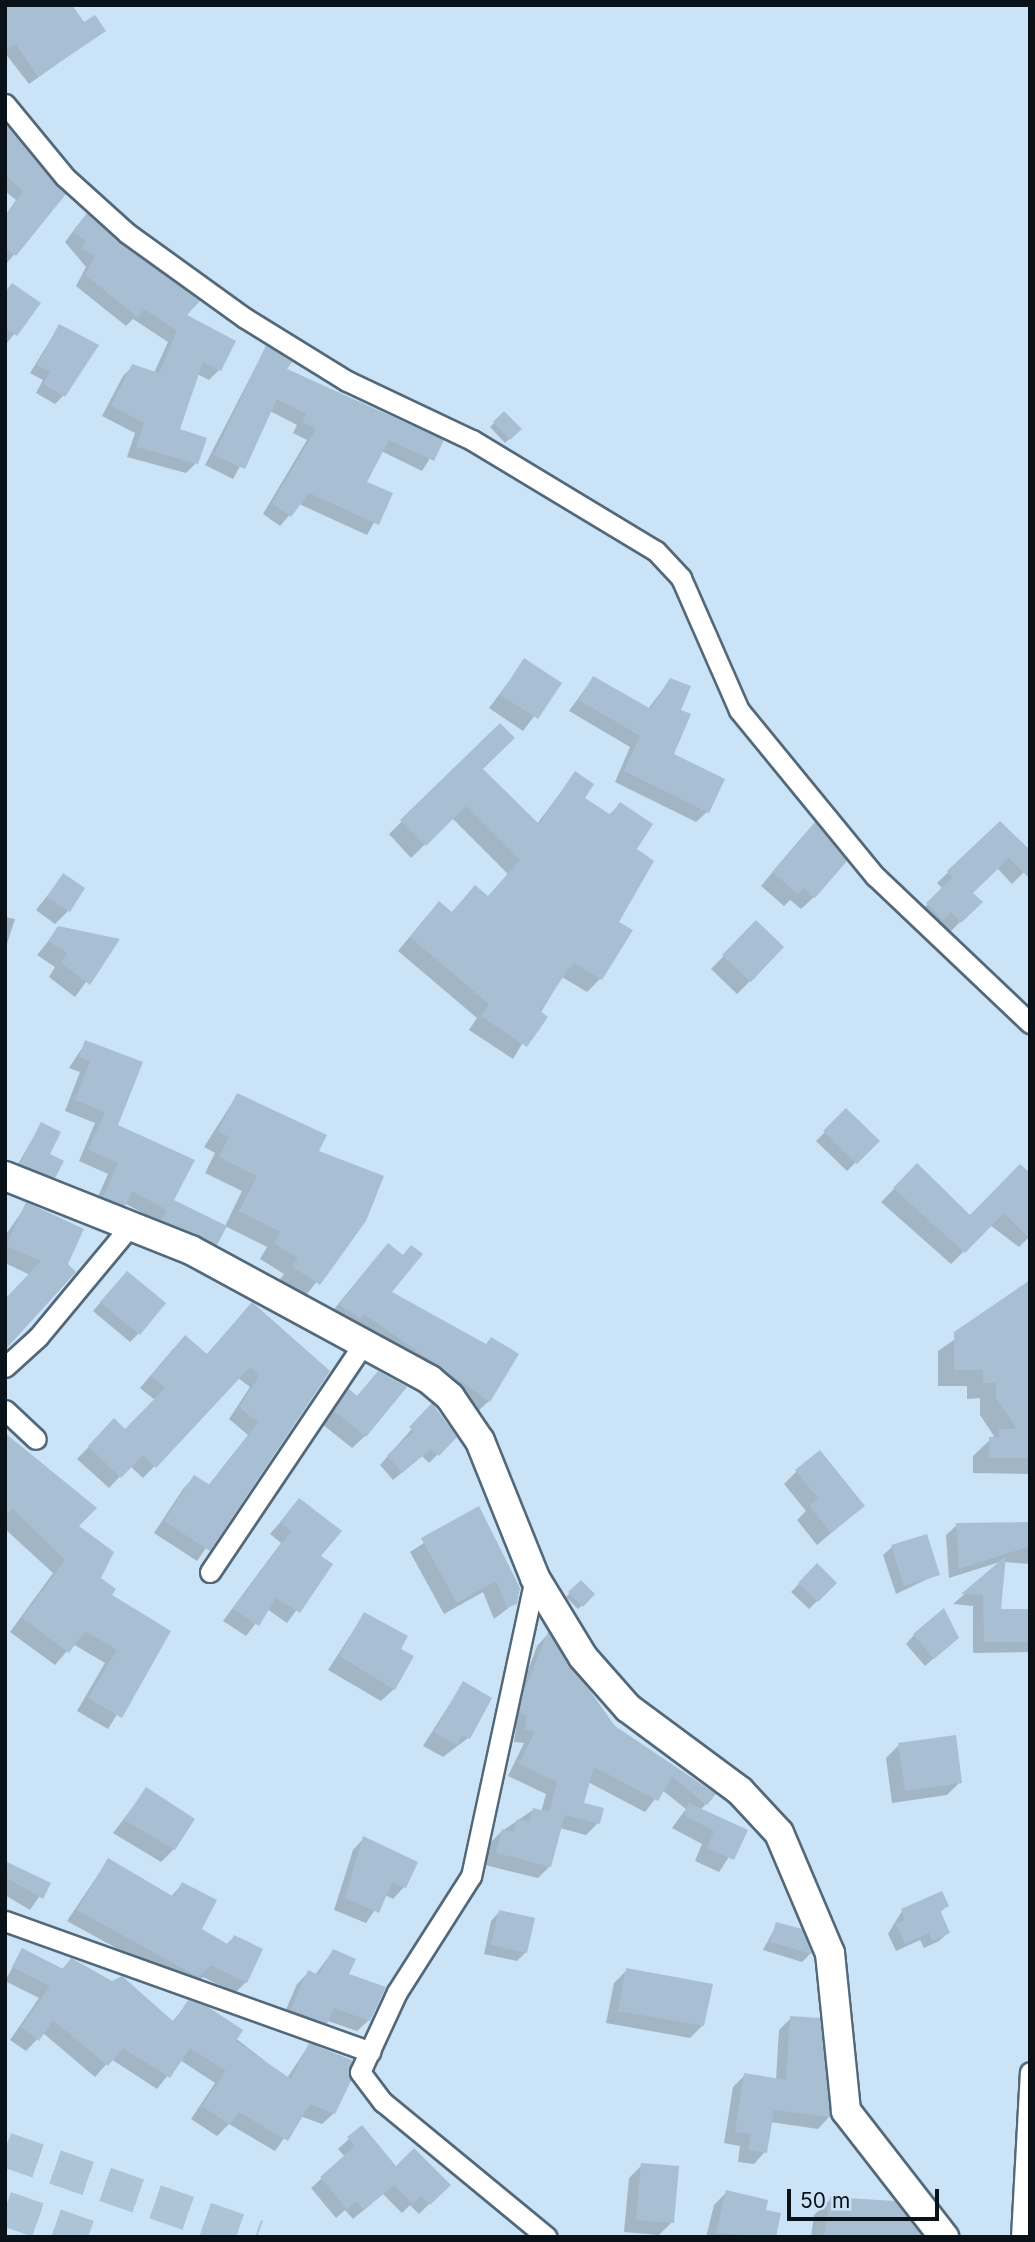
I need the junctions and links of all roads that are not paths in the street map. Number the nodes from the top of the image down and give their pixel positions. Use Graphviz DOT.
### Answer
graph roads {
  1 [pos="5,104"];
  2 [pos="1030,1023"];
  3 [pos="5,1176"];
  4 [pos="130,1226"];
  5 [pos="363,1344"];
  6 [pos="5,1367"];
  7 [pos="5,1410"];
  8 [pos="36,1439"];
  9 [pos="210,1572"];
  10 [pos="535,1578"];
  11 [pos="5,1922"];
  12 [pos="370,2052"];
  13 [pos="1030,2072"];
  14 [pos="547,2237"];
  15 [pos="944,2237"];
  16 [pos="1021,2237"];
  1 -- 2 [label="street"];
  3 -- 4 [label="street"];
  4 -- 5 [label="street"];
  4 -- 6 [label="street"];
  5 -- 9 [label="street"];
  5 -- 10 [label="street"];
  7 -- 8 [label="street"];
  10 -- 12 [label="street"];
  10 -- 15 [label="street"];
  11 -- 12 [label="street"];
  12 -- 14 [label="street"];
  13 -- 16 [label="street"];
}
